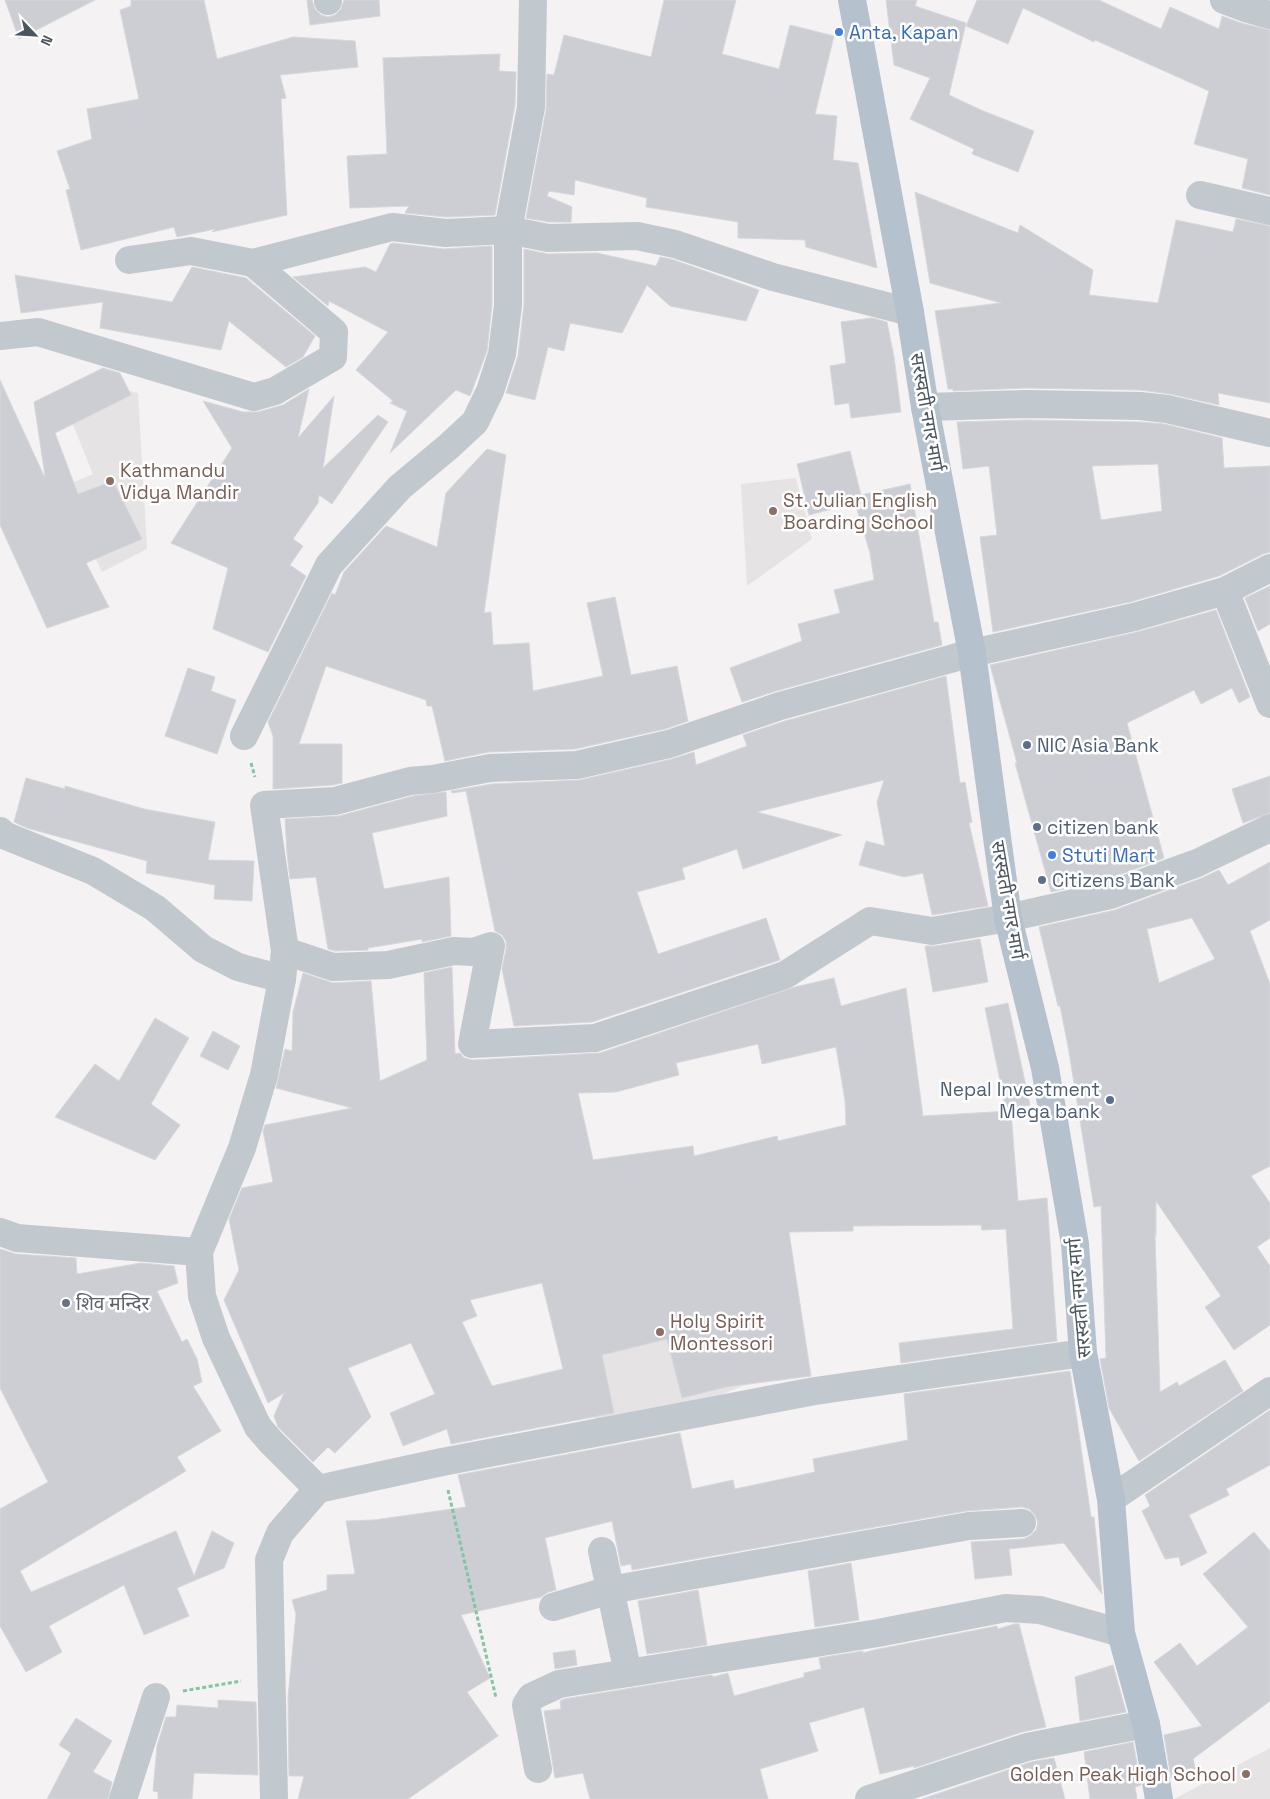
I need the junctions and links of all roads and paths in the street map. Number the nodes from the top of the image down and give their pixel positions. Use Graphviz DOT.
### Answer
graph roads {
  1 [pos="533,0"];
  2 [pos="852,0"];
  3 [pos="1224,0"];
  4 [pos="1270,15"];
  5 [pos="1200,195"];
  6 [pos="1270,211"];
  7 [pos="508,230"];
  8 [pos="129,260"];
  9 [pos="253,263"];
  10 [pos="910,312"];
  11 [pos="0,336"];
  12 [pos="925,407"];
  13 [pos="1270,433"];
  14 [pos="1270,568"];
  15 [pos="1225,591"];
  16 [pos="972,653"];
  17 [pos="1270,704"];
  18 [pos="244,736"];
  19 [pos="264,805"];
  20 [pos="1270,828"];
  21 [pos="0,831"];
  22 [pos="1008,918"];
  23 [pos="285,951"];
  24 [pos="282,979"];
  25 [pos="0,1232"];
  26 [pos="199,1252"];
  27 [pos="1083,1353"];
  28 [pos="1270,1390"];
  29 [pos="442,1462"];
  30 [pos="318,1489"];
  31 [pos="1111,1499"];
  32 [pos="1022,1523"];
  33 [pos="602,1551"];
  34 [pos="610,1590"];
  35 [pos="554,1607"];
  36 [pos="1121,1633"];
  37 [pos="628,1672"];
  38 [pos="272,1675"];
  39 [pos="156,1696"];
  40 [pos="496,1700"];
  41 [pos="1146,1724"];
  42 [pos="538,1769"];
  43 [pos="123,1799"];
  44 [pos="274,1799"];
  45 [pos="869,1799"];
  46 [pos="1159,1799"];
  1 -- 7 [label="street"];
  2 -- 10 [label="main road, सरस्वती नगर मार्ग"];
  3 -- 4 [label="street"];
  5 -- 6 [label="street"];
  7 -- 9 [label="street"];
  7 -- 10 [label="street"];
  7 -- 18 [label="street"];
  8 -- 9 [label="street"];
  9 -- 11 [label="street"];
  10 -- 12 [label="main road, सरस्वती नगर मार्ग"];
  12 -- 13 [label="street"];
  12 -- 16 [label="main road, सरस्वती नगर मार्ग"];
  14 -- 15 [label="street"];
  15 -- 16 [label="street"];
  15 -- 17 [label="street"];
  16 -- 19 [label="street"];
  16 -- 22 [label="main road, सरस्वती नगर मार्ग"];
  18 -- 19 [label="path"];
  19 -- 23 [label="street"];
  20 -- 22 [label="street"];
  21 -- 24 [label="street"];
  22 -- 23 [label="street"];
  22 -- 27 [label="main road, सरस्वती नगर मार्ग"];
  23 -- 24 [label="street"];
  24 -- 26 [label="street"];
  25 -- 26 [label="street"];
  26 -- 30 [label="street"];
  27 -- 29 [label="street"];
  27 -- 31 [label="main road, सरस्वती नगर मार्ग"];
  28 -- 31 [label="street"];
  29 -- 30 [label="street"];
  29 -- 40 [label="path"];
  30 -- 38 [label="street"];
  31 -- 36 [label="main road, सरस्वती नगर मार्ग"];
  32 -- 34 [label="street"];
  33 -- 34 [label="street"];
  34 -- 35 [label="street"];
  34 -- 37 [label="street"];
  36 -- 37 [label="street"];
  36 -- 41 [label="main road, सरस्वती नगर मार्ग"];
  37 -- 42 [label="street"];
  38 -- 39 [label="path"];
  38 -- 44 [label="street"];
  39 -- 43 [label="street"];
  41 -- 45 [label="street"];
  41 -- 46 [label="main road, सरस्वती नगर मार्ग"];
}
